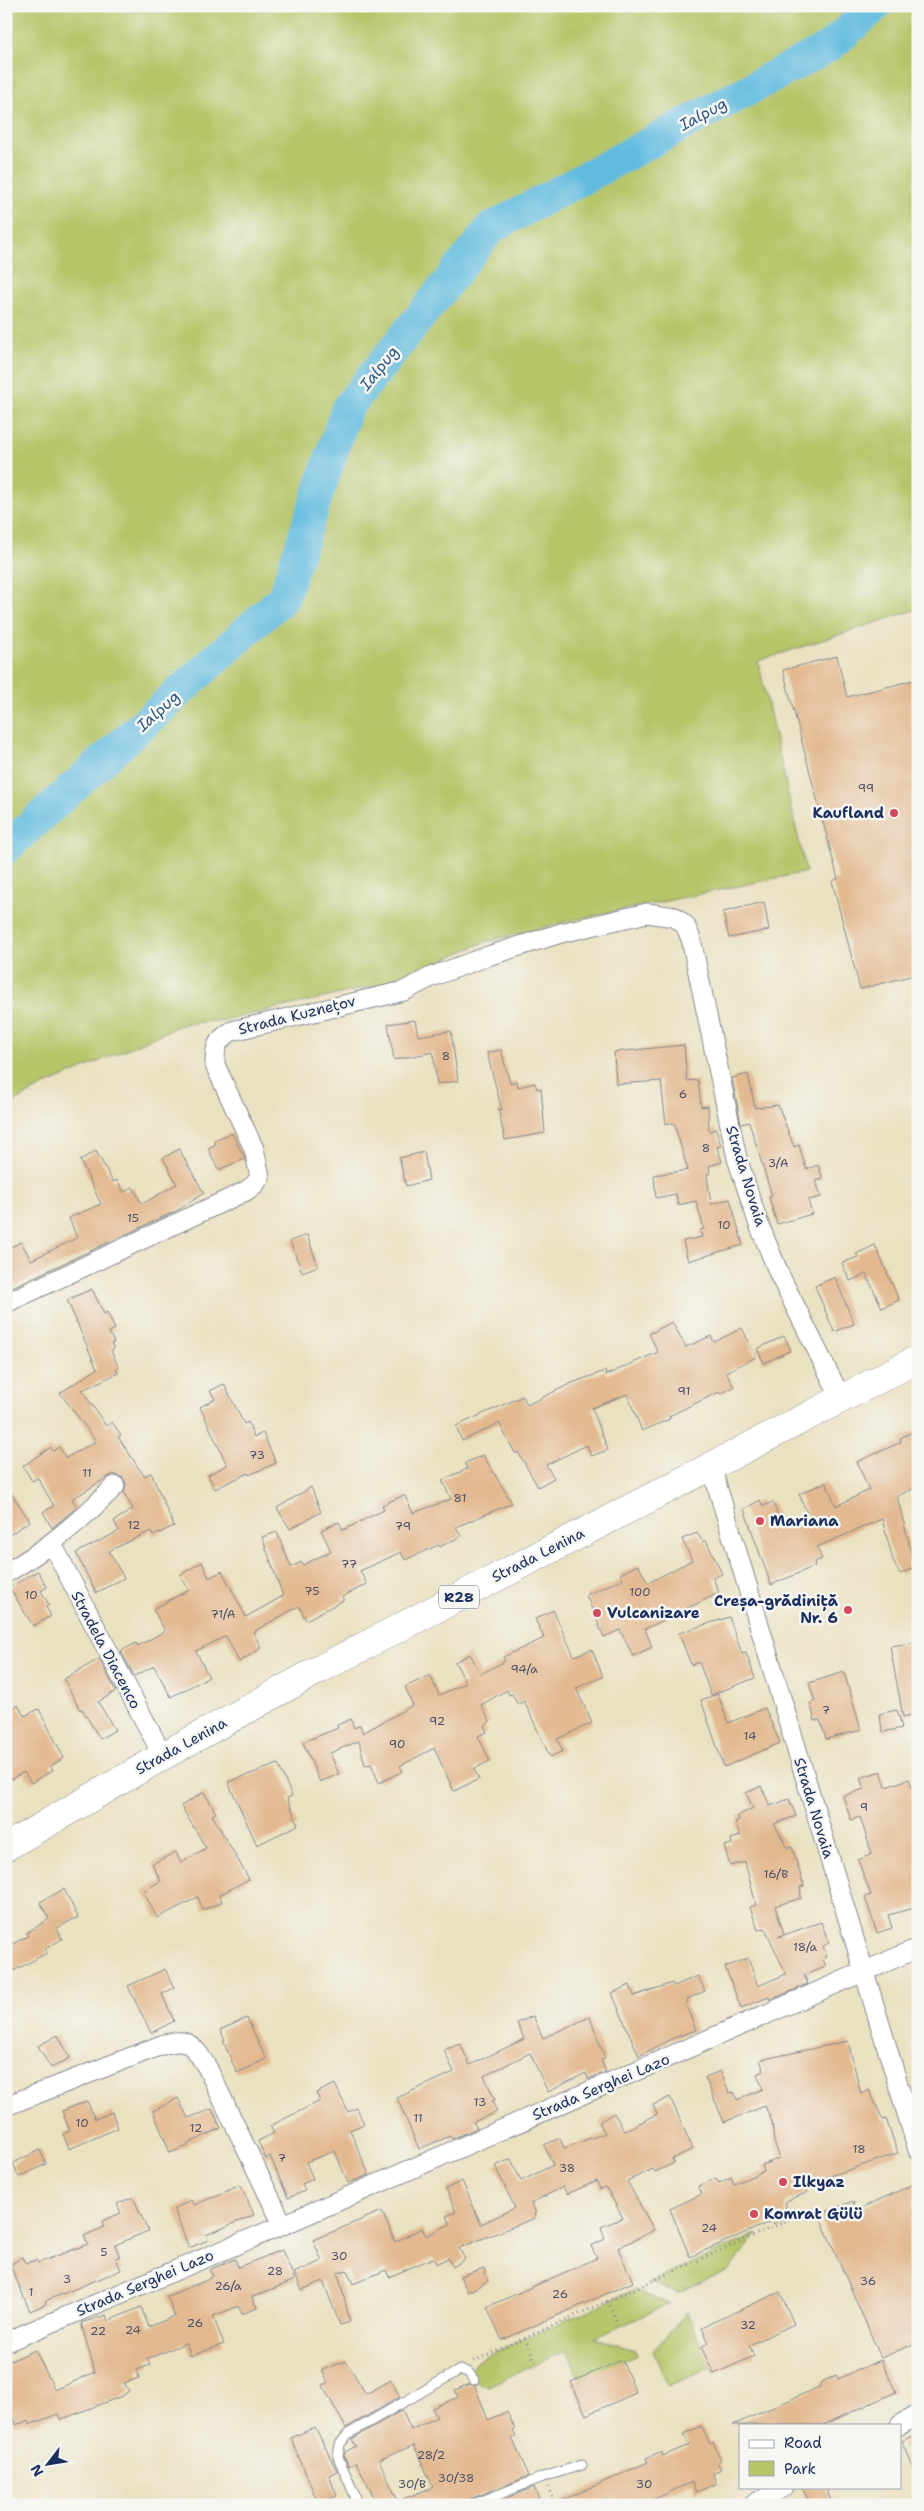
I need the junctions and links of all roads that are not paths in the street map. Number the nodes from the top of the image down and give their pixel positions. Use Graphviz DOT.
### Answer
graph roads {
  1 [pos="675,917"];
  2 [pos="6,1303"];
  3 [pos="918,1359"];
  4 [pos="841,1398"];
  5 [pos="711,1466"];
  6 [pos="114,1486"];
  7 [pos="52,1544"];
  8 [pos="6,1573"];
  9 [pos="162,1756"];
  10 [pos="6,1847"];
  11 [pos="918,1948"];
  12 [pos="863,1973"];
  13 [pos="6,2106"];
  14 [pos="918,2150"];
  15 [pos="283,2225"];
  16 [pos="6,2342"];
  17 [pos="474,2380"];
  18 [pos="918,2415"];
  19 [pos="902,2424"];
  20 [pos="582,2465"];
  21 [pos="781,2488"];
  22 [pos="358,2505"];
  23 [pos="472,2505"];
  24 [pos="753,2505"];
  1 -- 2 [label="street, Strada Kuznețov"];
  1 -- 4 [label="street, Strada Novaia"];
  3 -- 4 [label="main road, Strada Lenina / R28"];
  4 -- 5 [label="main road, Strada Lenina / R28"];
  5 -- 9 [label="main road, Strada Lenina / R28"];
  5 -- 12 [label="street, Strada Novaia"];
  6 -- 7 [label="street"];
  7 -- 8 [label="street"];
  7 -- 9 [label="street, Stradela Diacenco"];
  9 -- 10 [label="main road, Strada Lenina / R28"];
  11 -- 12 [label="street, Strada Serghei Lazo"];
  12 -- 14 [label="street, Strada Novaia"];
  12 -- 15 [label="street, Strada Serghei Lazo"];
  13 -- 15 [label="street"];
  15 -- 16 [label="street, Strada Serghei Lazo"];
  17 -- 22 [label="lane"];
  18 -- 19 [label="street"];
  20 -- 23 [label="lane"];
  21 -- 24 [label="street"];
}
